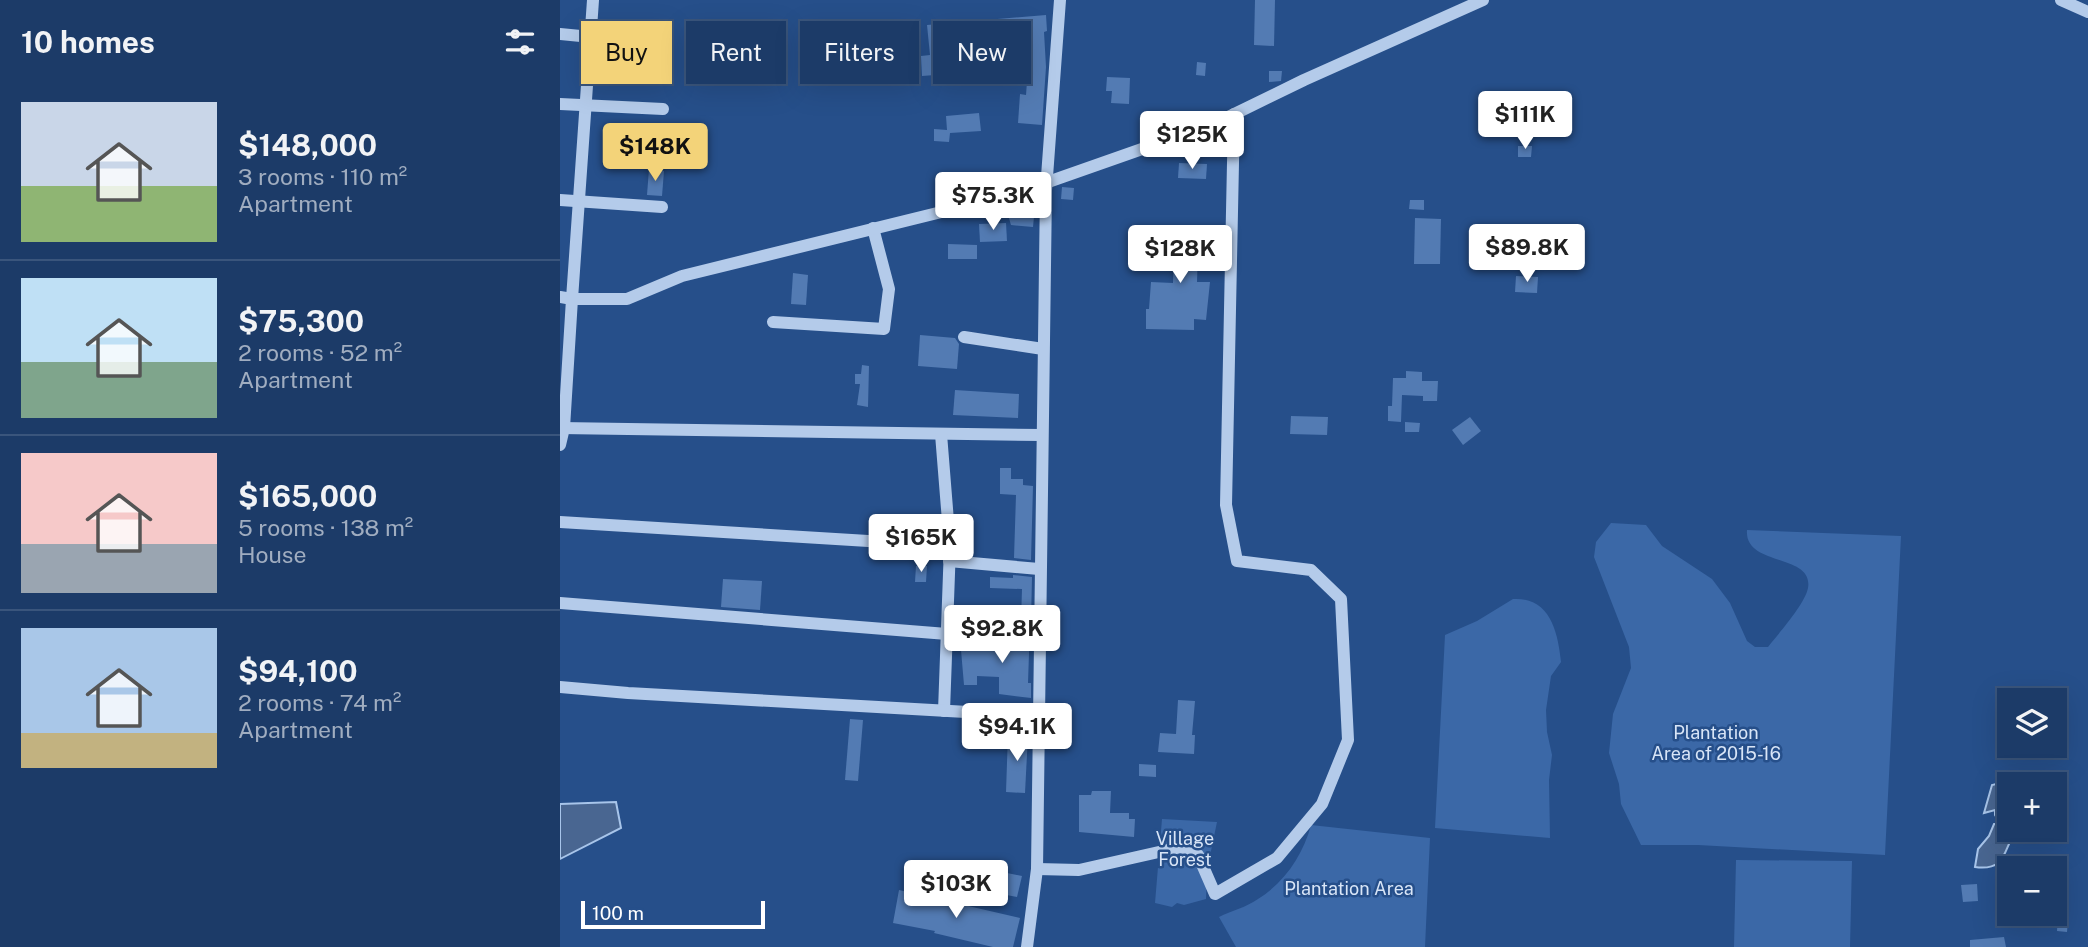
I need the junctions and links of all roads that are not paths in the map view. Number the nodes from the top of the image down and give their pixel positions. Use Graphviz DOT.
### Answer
graph roads {
  1 [pos="593,0"];
  2 [pos="1060,0"];
  3 [pos="1483,0"];
  4 [pos="2062,0"];
  5 [pos="2088,12"];
  6 [pos="592,21"];
  7 [pos="560,34"];
  8 [pos="581,36"];
  9 [pos="586,84"];
  10 [pos="560,104"];
  11 [pos="584,105"];
  12 [pos="663,109"];
  13 [pos="1234,114"];
  14 [pos="1046,181"];
  15 [pos="560,200"];
  16 [pos="578,202"];
  17 [pos="662,207"];
  18 [pos="873,228"];
  19 [pos="566,298"];
  20 [pos="773,322"];
  21 [pos="964,337"];
  22 [pos="1043,349"];
  23 [pos="562,428"];
  24 [pos="941,434"];
  25 [pos="1041,435"];
  26 [pos="560,445"];
  27 [pos="560,522"];
  28 [pos="950,546"];
  29 [pos="949,561"];
  30 [pos="1039,569"];
  31 [pos="560,603"];
  32 [pos="947,634"];
  33 [pos="560,687"];
  34 [pos="944,711"];
  35 [pos="1038,716"];
  36 [pos="1037,869"];
  37 [pos="1027,947"];
  1 -- 6 [label="street"];
  2 -- 14 [label="street"];
  3 -- 13 [label="street"];
  4 -- 5 [label="street"];
  7 -- 8 [label="street"];
  9 -- 11 [label="street"];
  10 -- 11 [label="street"];
  11 -- 12 [label="street"];
  11 -- 16 [label="street"];
  13 -- 14 [label="street"];
  13 -- 36 [label="street"];
  14 -- 18 [label="street"];
  14 -- 22 [label="street"];
  15 -- 16 [label="street"];
  16 -- 17 [label="street"];
  16 -- 19 [label="street"];
  18 -- 19 [label="street"];
  18 -- 20 [label="street"];
  19 -- 23 [label="street"];
  21 -- 22 [label="street"];
  22 -- 25 [label="street"];
  23 -- 24 [label="street"];
  23 -- 26 [label="street"];
  24 -- 25 [label="street"];
  24 -- 28 [label="street"];
  25 -- 30 [label="street"];
  27 -- 28 [label="street"];
  28 -- 29 [label="street"];
  29 -- 30 [label="street"];
  29 -- 32 [label="street"];
  30 -- 35 [label="street"];
  31 -- 32 [label="street"];
  32 -- 34 [label="street"];
  33 -- 34 [label="street"];
  34 -- 35 [label="street"];
  35 -- 36 [label="street"];
  36 -- 37 [label="street"];
}
